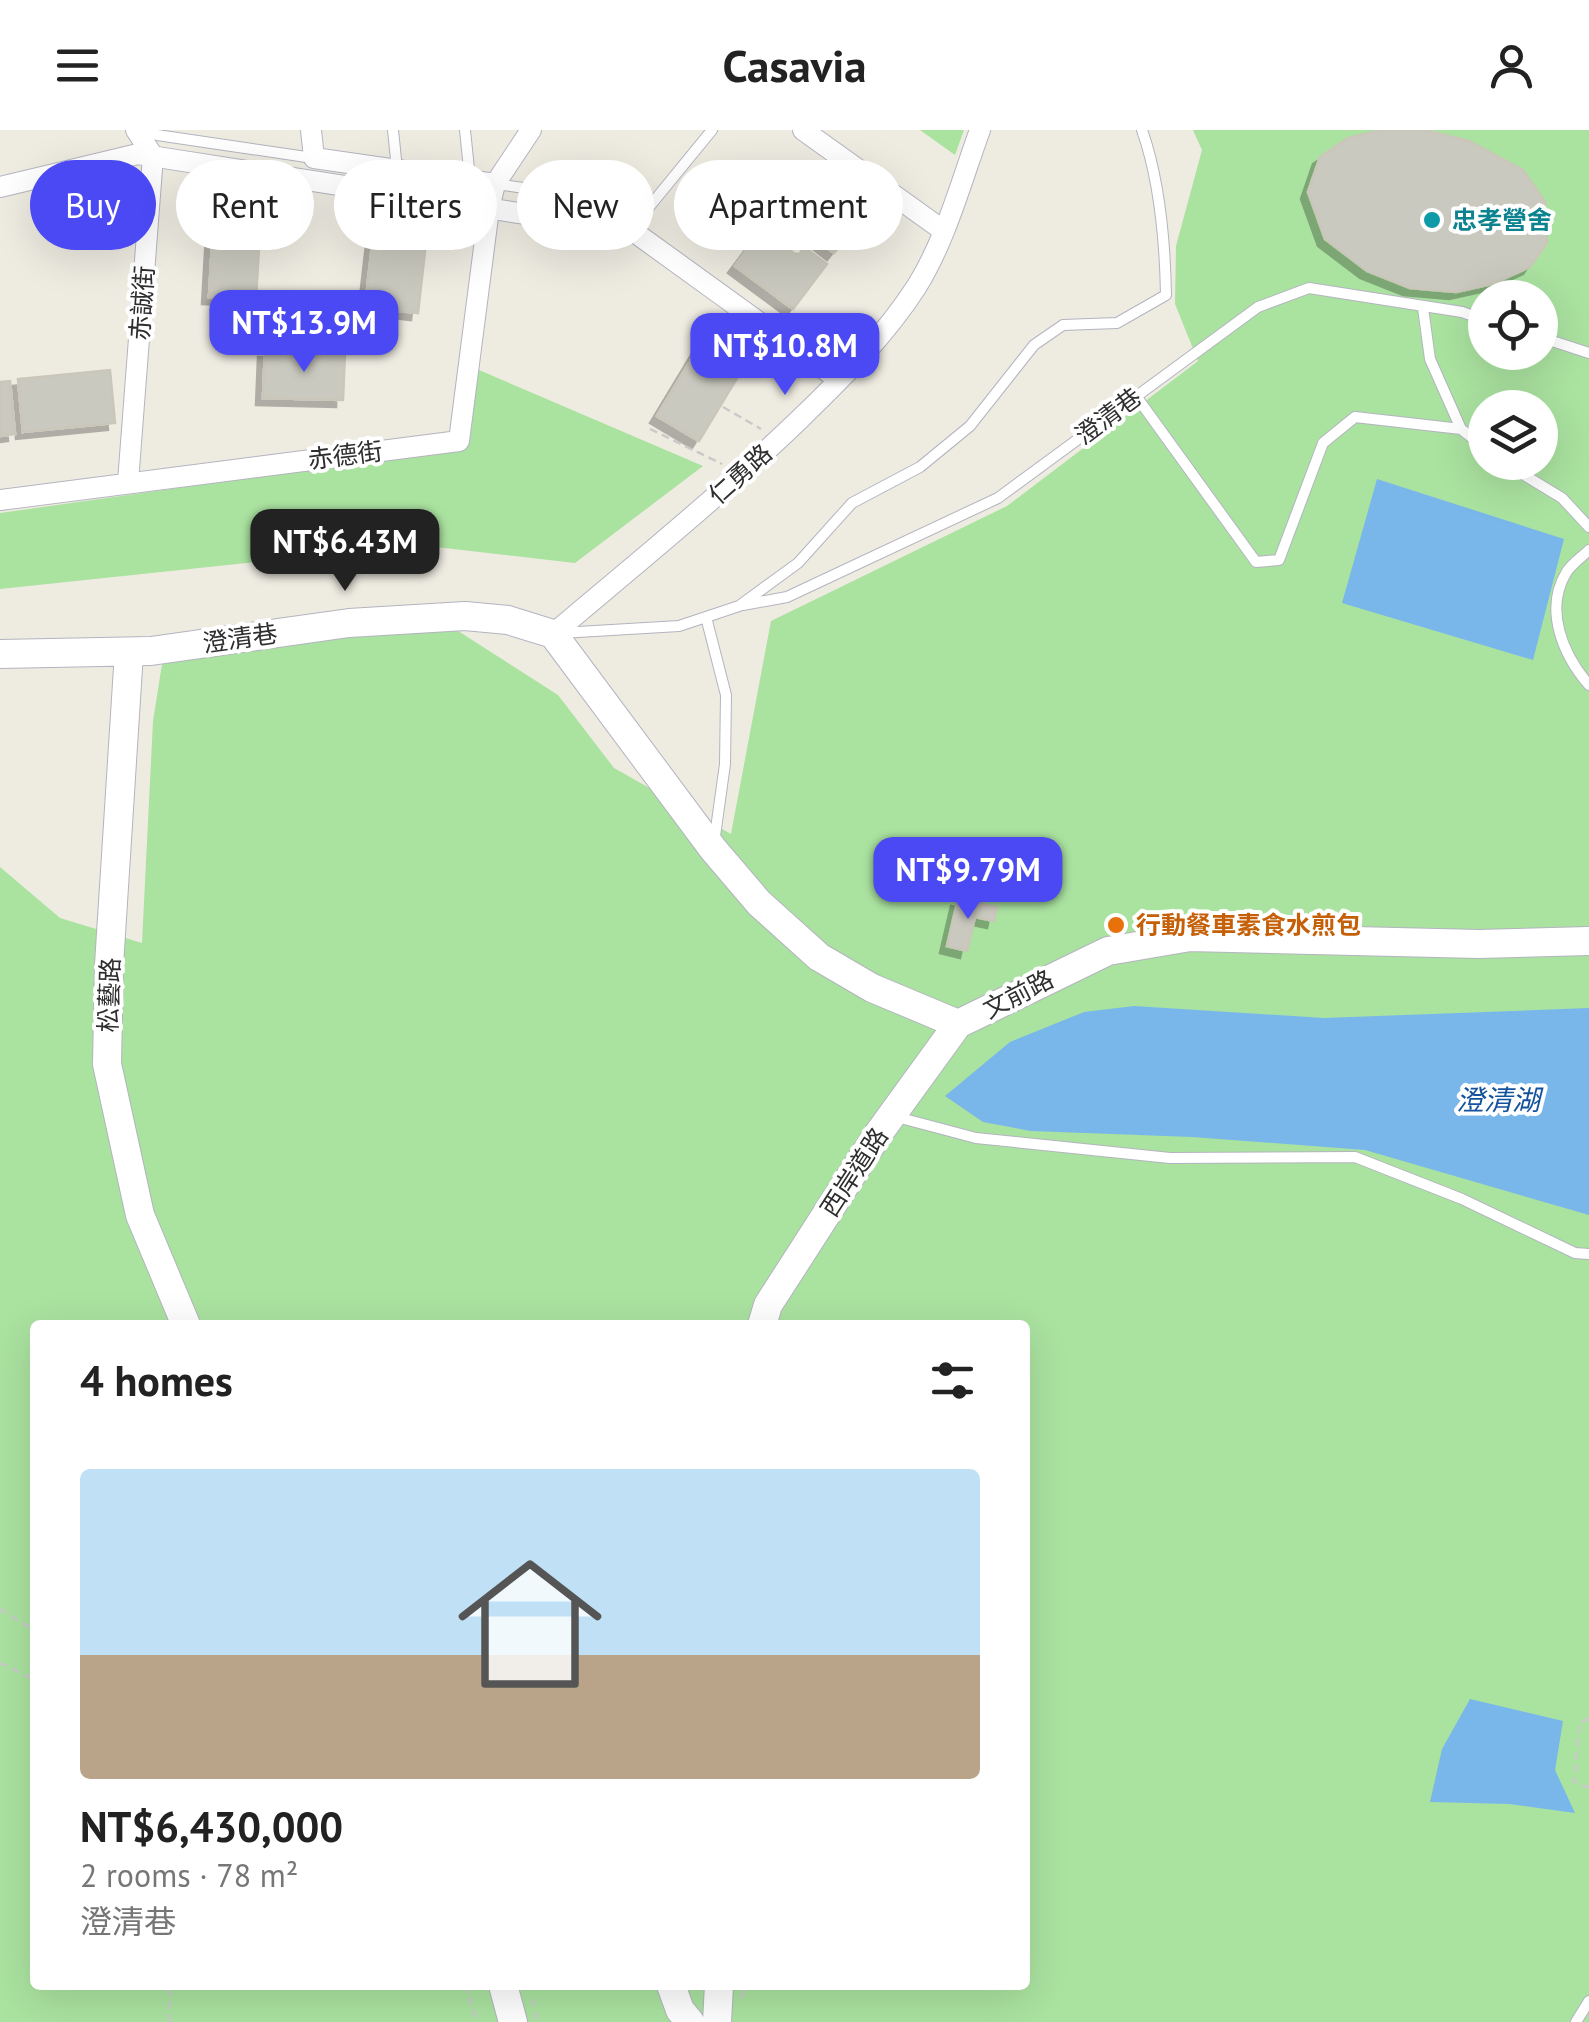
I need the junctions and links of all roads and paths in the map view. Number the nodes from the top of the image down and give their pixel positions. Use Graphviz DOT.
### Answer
graph roads {
  1 [pos="312,130"];
  2 [pos="393,130"];
  3 [pos="465,130"];
  4 [pos="530,130"];
  5 [pos="712,130"];
  6 [pos="803,130"];
  7 [pos="980,130"];
  8 [pos="1142,130"];
  9 [pos="137,131"];
  10 [pos="153,156"];
  11 [pos="314,158"];
  12 [pos="396,160"];
  13 [pos="468,160"];
  14 [pos="334,161"];
  15 [pos="497,181"];
  16 [pos="315,183"];
  17 [pos="497,184"];
  18 [pos="334,186"];
  19 [pos="0,187"];
  20 [pos="497,210"];
  21 [pos="944,231"];
  22 [pos="483,250"];
  23 [pos="1424,308"];
  24 [pos="1468,314"];
  25 [pos="1558,343"];
  26 [pos="1589,353"];
  27 [pos="840,380"];
  28 [pos="1136,396"];
  29 [pos="723,407"];
  30 [pos="650,429"];
  31 [pos="1461,429"];
  32 [pos="762,430"];
  33 [pos="1468,435"];
  34 [pos="723,465"];
  35 [pos="1532,480"];
  36 [pos="128,482"];
  37 [pos="0,500"];
  38 [pos="1589,527"];
  39 [pos="1589,550"];
  40 [pos="739,606"];
  41 [pos="706,617"];
  42 [pos="552,634"];
  43 [pos="129,652"];
  44 [pos="0,654"];
  45 [pos="1589,685"];
  46 [pos="713,849"];
  47 [pos="1589,941"];
  48 [pos="958,1024"];
  49 [pos="892,1116"];
  50 [pos="1589,1254"];
  51 [pos="184,1320"];
  52 [pos="764,1320"];
  53 [pos="0,1609"];
  54 [pos="30,1628"];
  55 [pos="0,1663"];
  56 [pos="30,1678"];
  57 [pos="1589,1719"];
  58 [pos="1589,1788"];
  59 [pos="170,1990"];
  60 [pos="467,1990"];
  61 [pos="504,1990"];
  62 [pos="529,1990"];
  63 [pos="673,1990"];
  64 [pos="719,1990"];
  65 [pos="1589,2001"];
  66 [pos="169,2022"];
  67 [pos="477,2022"];
  68 [pos="513,2022"];
  69 [pos="538,2022"];
  70 [pos="690,2022"];
  71 [pos="717,2022"];
  72 [pos="1576,2022"];
  1 -- 11 [label="street"];
  2 -- 12 [label="lane"];
  3 -- 13 [label="lane"];
  4 -- 15 [label="street"];
  5 -- 17 [label="lane"];
  6 -- 21 [label="street"];
  7 -- 21 [label="street, 仁勇路"];
  8 -- 40 [label="lane, 澄清巷"];
  9 -- 10 [label="street"];
  9 -- 11 [label="lane"];
  10 -- 16 [label="street"];
  10 -- 19 [label="street"];
  10 -- 36 [label="street, 赤誠街"];
  11 -- 14 [label="street"];
  11 -- 16 [label="street"];
  16 -- 18 [label="street"];
  20 -- 27 [label="street"];
  21 -- 27 [label="street, 仁勇路"];
  22 -- 36 [label="street, 赤德街"];
  23 -- 24 [label="lane, 澄清巷"];
  23 -- 28 [label="lane, 澄清巷"];
  23 -- 31 [label="lane"];
  25 -- 26 [label="lane"];
  27 -- 42 [label="street, 仁勇路"];
  28 -- 31 [label="lane"];
  28 -- 40 [label="lane, 澄清巷"];
  29 -- 32 [label="path"];
  30 -- 34 [label="path"];
  31 -- 33 [label="lane"];
  35 -- 38 [label="lane"];
  36 -- 37 [label="street, 赤德街"];
  39 -- 45 [label="lane"];
  40 -- 41 [label="lane, 澄清巷"];
  41 -- 42 [label="lane, 澄清巷"];
  41 -- 46 [label="lane"];
  42 -- 43 [label="street, 澄清巷"];
  42 -- 46 [label="street, 文前路"];
  43 -- 44 [label="street, 澄清巷"];
  43 -- 51 [label="street, 松藝路"];
  46 -- 48 [label="street, 文前路"];
  47 -- 48 [label="street, 文前路"];
  48 -- 49 [label="street, 西岸道路"];
  49 -- 50 [label="lane"];
  49 -- 52 [label="street, 西岸道路"];
  53 -- 54 [label="path"];
  55 -- 56 [label="path"];
  57 -- 58 [label="path"];
  59 -- 66 [label="path"];
  60 -- 67 [label="path"];
  61 -- 68 [label="street"];
  62 -- 69 [label="path"];
  63 -- 70 [label="street"];
  64 -- 71 [label="street"];
  65 -- 72 [label="lane"];
}
